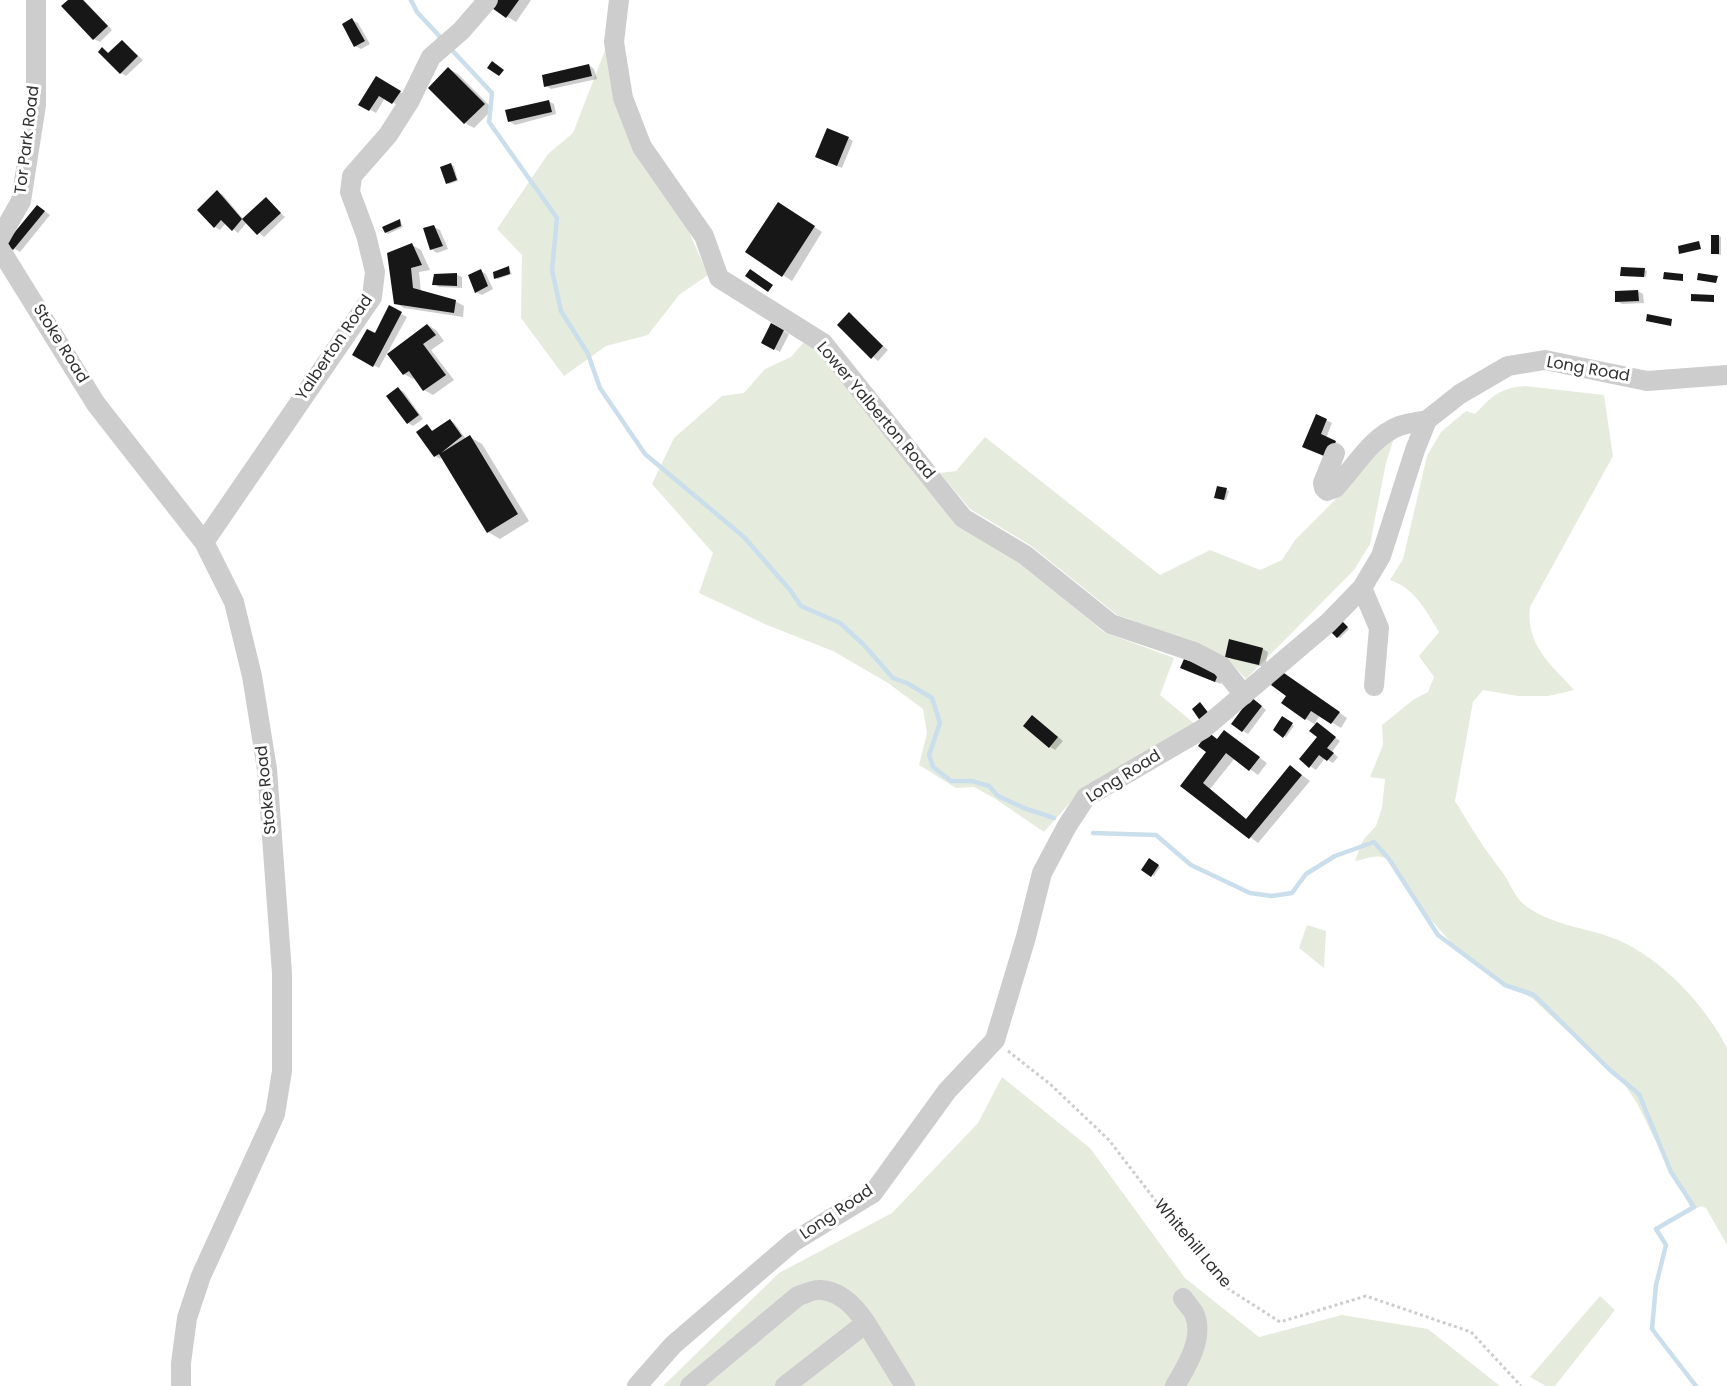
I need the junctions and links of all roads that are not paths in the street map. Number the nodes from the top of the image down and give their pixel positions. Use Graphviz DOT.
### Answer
graph roads {
  1 [pos="36,0"];
  2 [pos="488,0"];
  3 [pos="619,0"];
  4 [pos="0,238"];
  5 [pos="0,249"];
  6 [pos="1727,375"];
  7 [pos="1427,420"];
  8 [pos="1335,453"];
  9 [pos="204,542"];
  10 [pos="1362,588"];
  11 [pos="1374,686"];
  12 [pos="1244,695"];
  13 [pos="1183,1298"];
  14 [pos="866,1323"];
  15 [pos="181,1386"];
  16 [pos="637,1386"];
  17 [pos="690,1386"];
  18 [pos="785,1386"];
  19 [pos="905,1386"];
  20 [pos="1175,1386"];
  1 -- 4 [label="street, Tor Park Road"];
  2 -- 9 [label="street, Yalberton Road"];
  3 -- 12 [label="street, Lower Yalberton Road"];
  5 -- 9 [label="street, Stoke Road"];
  6 -- 7 [label="street, Long Road"];
  7 -- 8 [label="street"];
  7 -- 10 [label="street, Long Road"];
  9 -- 15 [label="street, Stoke Road"];
  10 -- 11 [label="street"];
  10 -- 12 [label="street, Long Road"];
  12 -- 16 [label="street, Long Road"];
  13 -- 20 [label="street"];
  14 -- 17 [label="street"];
  14 -- 18 [label="street"];
  14 -- 19 [label="street"];
}
